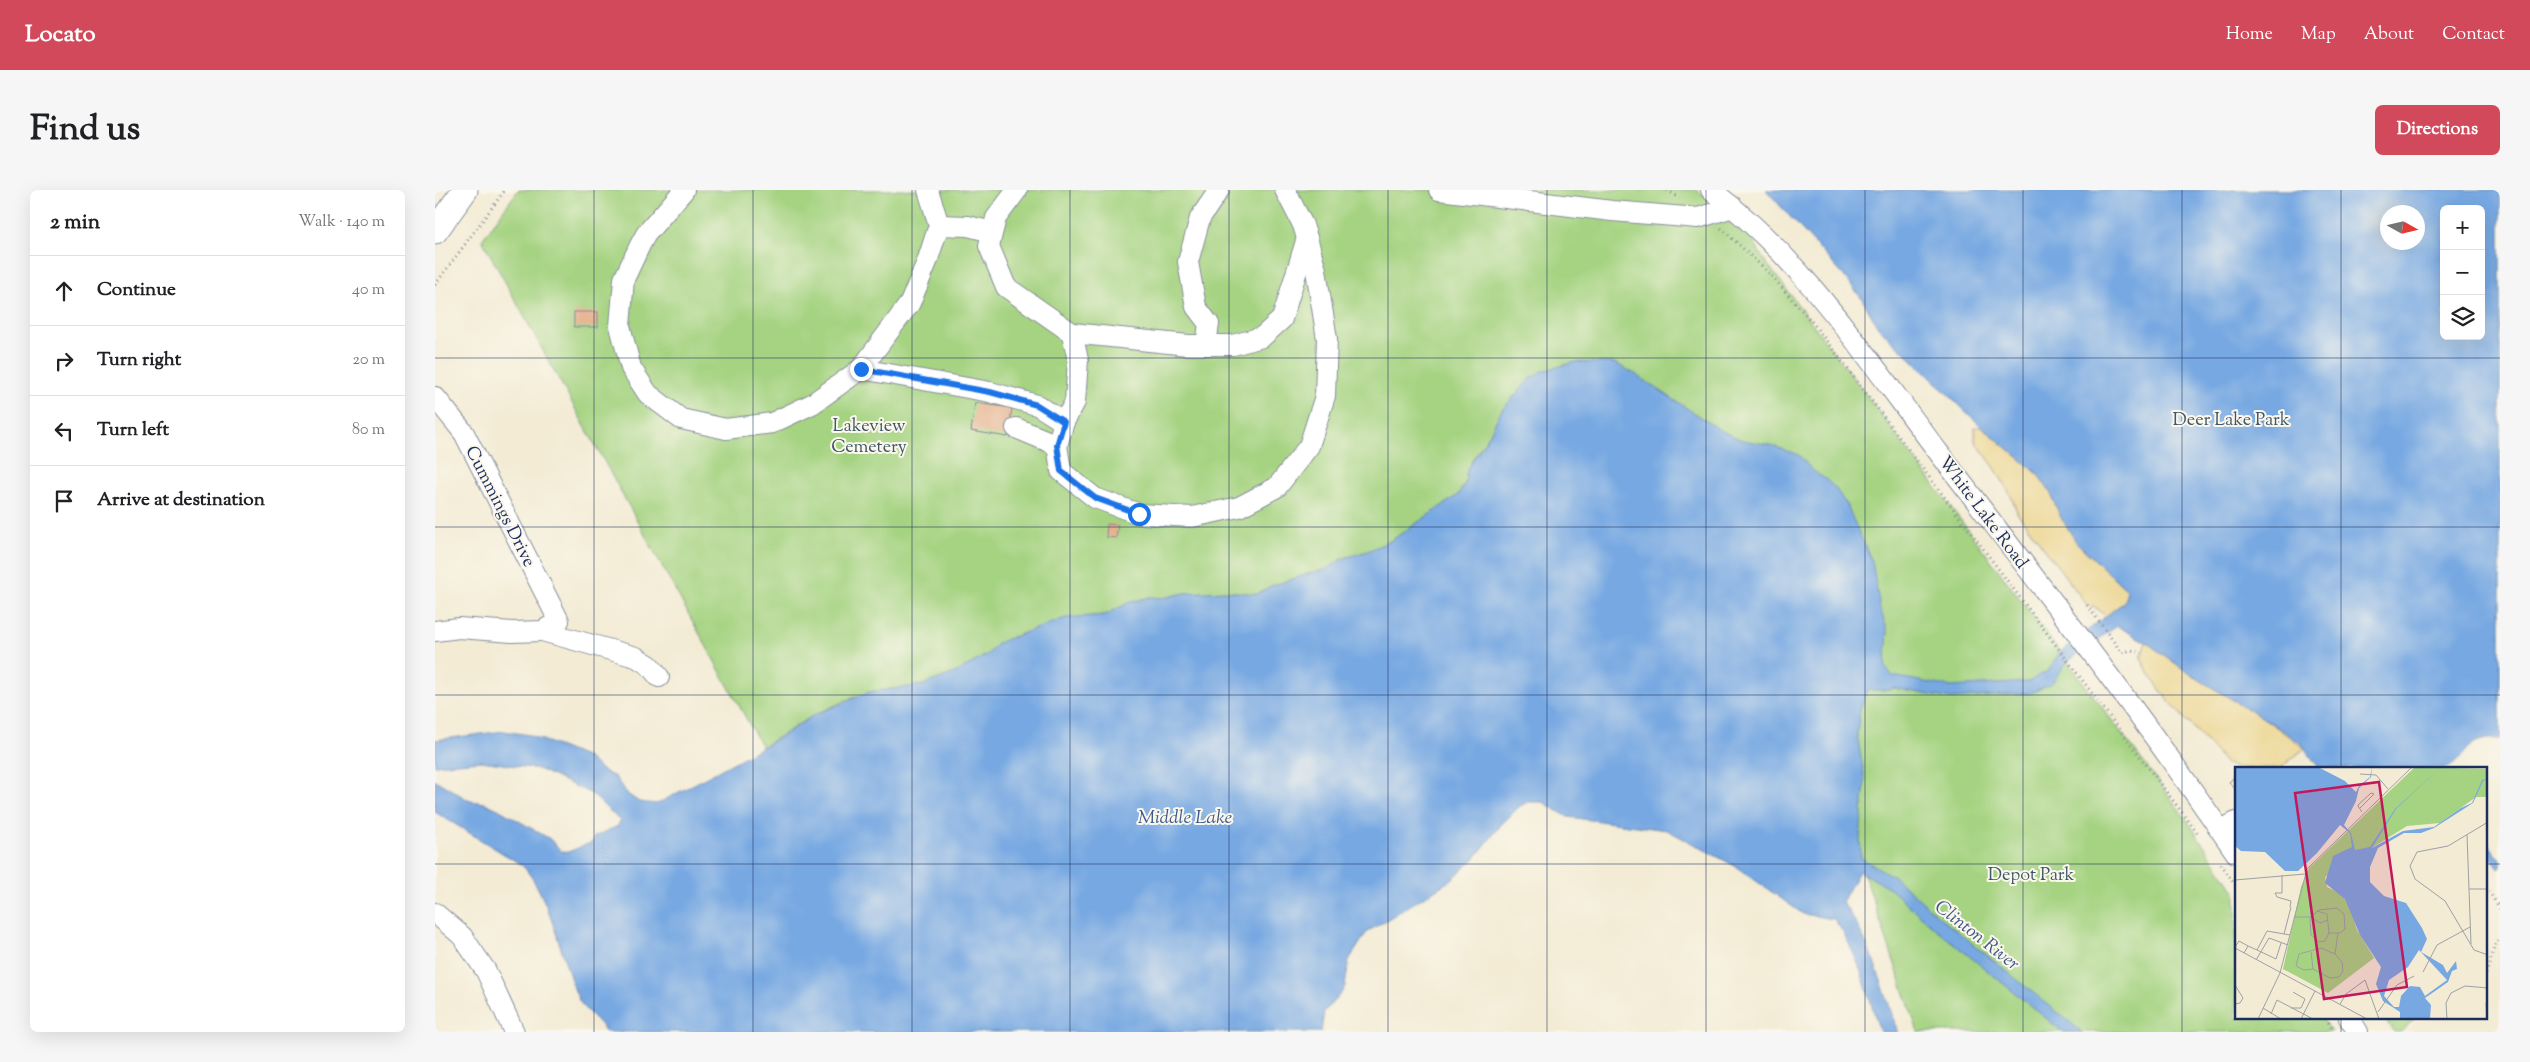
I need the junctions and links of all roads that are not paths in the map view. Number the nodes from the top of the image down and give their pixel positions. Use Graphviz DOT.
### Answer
graph roads {
  1 [pos="465,190"];
  2 [pos="684,190"];
  3 [pos="929,190"];
  4 [pos="1017,190"];
  5 [pos="1219,190"];
  6 [pos="1285,190"];
  7 [pos="1439,190"];
  8 [pos="1711,190"];
  9 [pos="1733,207"];
  10 [pos="939,225"];
  11 [pos="435,231"];
  12 [pos="992,232"];
  13 [pos="1307,238"];
  14 [pos="1072,333"];
  15 [pos="1206,344"];
  16 [pos="861,369"];
  17 [pos="435,397"];
  18 [pos="1064,422"];
  19 [pos="1016,428"];
  20 [pos="1057,445"];
  21 [pos="435,630"];
  22 [pos="542,631"];
  23 [pos="659,677"];
  24 [pos="2229,826"];
  25 [pos="2235,849"];
  26 [pos="435,913"];
  27 [pos="2350,1020"];
  28 [pos="514,1032"];
  29 [pos="2358,1032"];
  1 -- 11 [label="main road"];
  2 -- 16 [label="street"];
  3 -- 10 [label="street"];
  4 -- 12 [label="street"];
  5 -- 15 [label="street"];
  6 -- 13 [label="street"];
  7 -- 9 [label="street"];
  8 -- 9 [label="street, White Lake Road"];
  9 -- 24 [label="street, White Lake Road"];
  10 -- 12 [label="street"];
  10 -- 16 [label="street"];
  12 -- 14 [label="street"];
  13 -- 15 [label="street"];
  13 -- 20 [label="street"];
  14 -- 15 [label="street"];
  14 -- 18 [label="street"];
  16 -- 18 [label="street"];
  17 -- 22 [label="street, Cummings Drive"];
  18 -- 20 [label="street"];
  19 -- 20 [label="street"];
  21 -- 22 [label="street"];
  22 -- 23 [label="street"];
  24 -- 25 [label="street, White Lake Road"];
  26 -- 28 [label="street"];
  27 -- 29 [label="street"];
}
